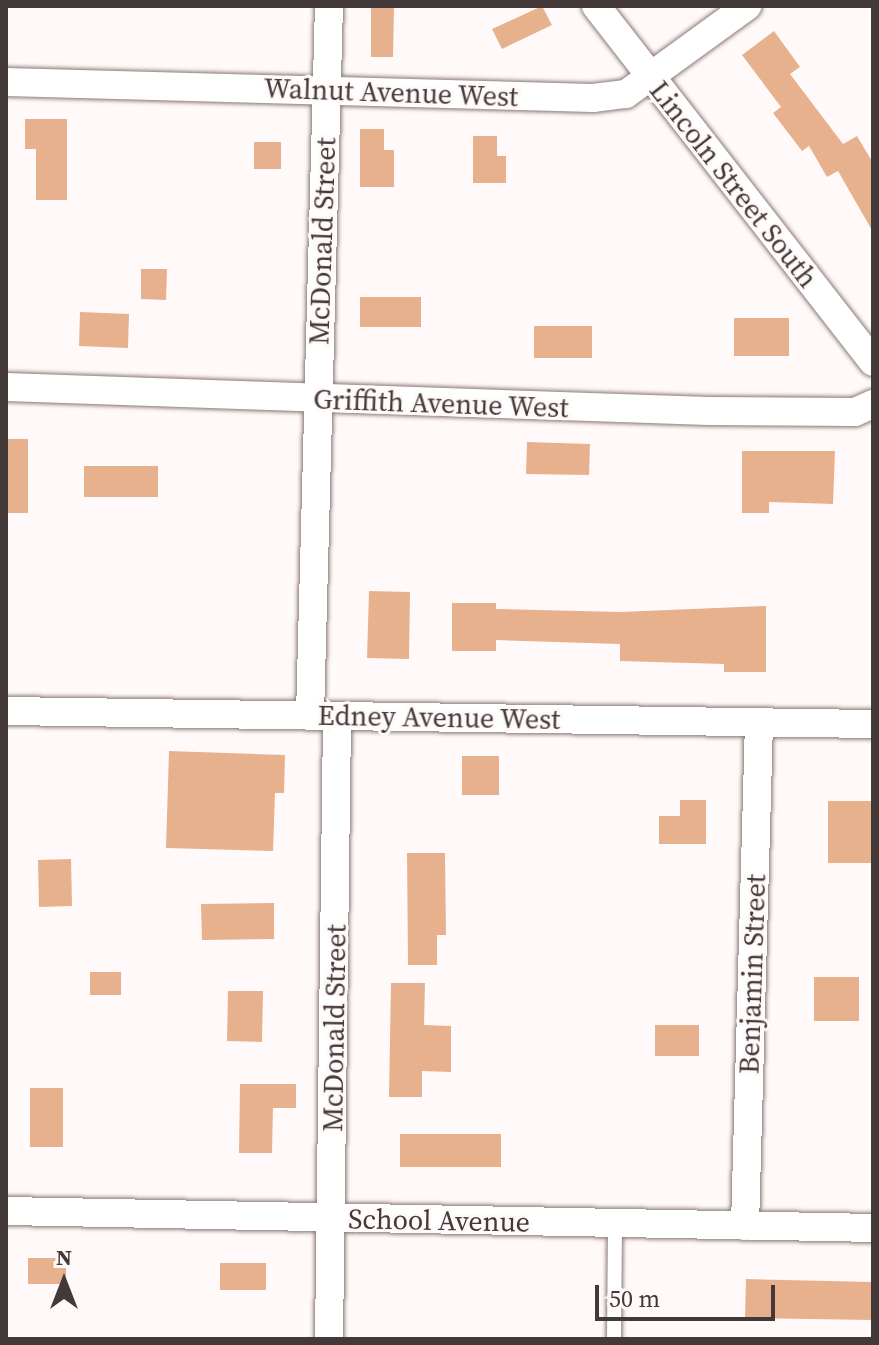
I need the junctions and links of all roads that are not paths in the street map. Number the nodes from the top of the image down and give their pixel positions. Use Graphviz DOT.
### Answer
graph roads {
  1 [pos="329,6"];
  2 [pos="596,6"];
  3 [pos="747,6"];
  4 [pos="651,78"];
  5 [pos="6,82"];
  6 [pos="326,90"];
  7 [pos="873,362"];
  8 [pos="6,387"];
  9 [pos="317,400"];
  10 [pos="873,404"];
  11 [pos="6,711"];
  12 [pos="324,716"];
  13 [pos="759,722"];
  14 [pos="873,724"];
  15 [pos="6,1211"];
  16 [pos="333,1218"];
  17 [pos="615,1224"];
  18 [pos="745,1226"];
  19 [pos="873,1228"];
  20 [pos="329,1339"];
  21 [pos="614,1339"];
  1 -- 6 [label="street, McDonald Street"];
  2 -- 4 [label="street, Lincoln Street South"];
  3 -- 4 [label="street, Walnut Avenue West"];
  4 -- 6 [label="street, Walnut Avenue West"];
  4 -- 7 [label="street, Lincoln Street South"];
  5 -- 6 [label="street, Walnut Avenue West"];
  6 -- 9 [label="street, McDonald Street"];
  8 -- 9 [label="street, Griffith Avenue West"];
  9 -- 10 [label="street, Griffith Avenue West"];
  9 -- 12 [label="street, McDonald Street"];
  11 -- 12 [label="street, Edney Avenue West"];
  12 -- 13 [label="street, Edney Avenue West"];
  12 -- 16 [label="street, McDonald Street"];
  13 -- 14 [label="street, Edney Avenue West"];
  13 -- 18 [label="street, Benjamin Street"];
  15 -- 16 [label="street, School Avenue"];
  16 -- 17 [label="street, School Avenue"];
  16 -- 20 [label="street, McDonald Street"];
  17 -- 18 [label="street, School Avenue"];
  17 -- 21 [label="lane"];
  18 -- 19 [label="street, School Avenue"];
}
